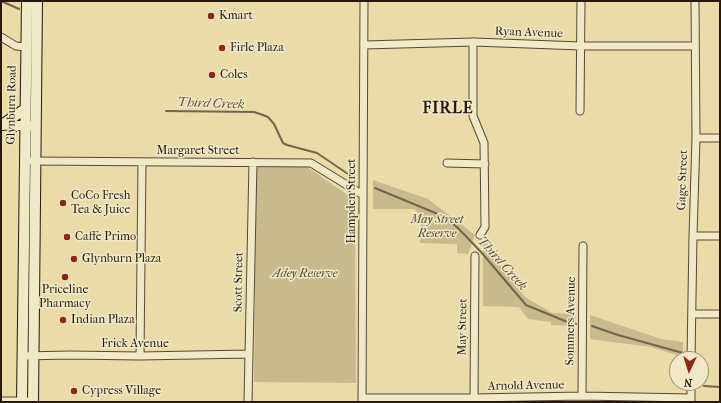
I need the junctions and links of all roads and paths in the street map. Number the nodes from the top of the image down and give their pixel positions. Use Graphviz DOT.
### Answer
graph roads {
  1 [pos="37,1"];
  2 [pos="364,1"];
  3 [pos="581,1"];
  4 [pos="695,1"];
  5 [pos="27,3"];
  6 [pos="1,37"];
  7 [pos="473,42"];
  8 [pos="364,45"];
  9 [pos="581,46"];
  10 [pos="694,46"];
  11 [pos="26,47"];
  12 [pos="25,109"];
  13 [pos="580,111"];
  14 [pos="1,125"];
  15 [pos="24,126"];
  16 [pos="36,126"];
  17 [pos="696,138"];
  18 [pos="720,138"];
  19 [pos="35,160"];
  20 [pos="24,161"];
  21 [pos="142,162"];
  22 [pos="253,162"];
  23 [pos="447,163"];
  24 [pos="485,164"];
  25 [pos="363,195"];
  26 [pos="480,235"];
  27 [pos="692,236"];
  28 [pos="720,236"];
  29 [pos="583,246"];
  30 [pos="475,256"];
  31 [pos="34,302"];
  32 [pos="692,314"];
  33 [pos="720,314"];
  34 [pos="22,329"];
  35 [pos="692,351"];
  36 [pos="248,354"];
  37 [pos="34,355"];
  38 [pos="22,356"];
  39 [pos="140,356"];
  40 [pos="582,396"];
  41 [pos="474,398"];
  42 [pos="362,400"];
  43 [pos="526,400"];
  44 [pos="691,400"];
  45 [pos="1,401"];
  46 [pos="22,401"];
  47 [pos="33,402"];
  48 [pos="248,402"];
  1 -- 16 [label="main road, Glynburn Road"];
  2 -- 8 [label="street, Hampden Street"];
  3 -- 9 [label="street"];
  4 -- 10 [label="street, Gage Street"];
  5 -- 11 [label="main road, Glynburn Road"];
  6 -- 11 [label="street"];
  7 -- 8 [label="street, Ryan Avenue"];
  7 -- 9 [label="street, Ryan Avenue"];
  7 -- 24 [label="street"];
  8 -- 25 [label="street, Hampden Street"];
  9 -- 10 [label="street, Ryan Avenue"];
  9 -- 13 [label="street"];
  10 -- 17 [label="street, Gage Street"];
  11 -- 12 [label="main road, Glynburn Road"];
  12 -- 14 [label="main road"];
  12 -- 15 [label="main road, Glynburn Road"];
  14 -- 15 [label="street"];
  15 -- 16 [label="street"];
  15 -- 20 [label="main road, Glynburn Road"];
  16 -- 19 [label="main road, Glynburn Road"];
  17 -- 18 [label="street"];
  17 -- 27 [label="street, Gage Street"];
  19 -- 20 [label="street, Margaret Street"];
  19 -- 21 [label="street, Margaret Street"];
  19 -- 31 [label="main road, Glynburn Road"];
  20 -- 34 [label="main road, Glynburn Road"];
  21 -- 22 [label="street, Margaret Street"];
  21 -- 39 [label="street"];
  22 -- 25 [label="street, Margaret Street"];
  22 -- 36 [label="street, Scott Street"];
  23 -- 24 [label="street"];
  24 -- 26 [label="street"];
  25 -- 42 [label="street, Hampden Street"];
  27 -- 28 [label="street"];
  27 -- 32 [label="street, Gage Street"];
  29 -- 40 [label="street, Sommers Avenue"];
  30 -- 41 [label="street, May Street"];
  31 -- 34 [label="main road"];
  31 -- 37 [label="main road, Glynburn Road"];
  32 -- 33 [label="street"];
  32 -- 35 [label="street, Gage Street"];
  34 -- 38 [label="main road, Glynburn Road"];
  36 -- 39 [label="street, Frick Avenue"];
  36 -- 48 [label="street, Scott Street"];
  37 -- 38 [label="street, Frick Avenue"];
  37 -- 39 [label="street, Frick Avenue"];
  37 -- 47 [label="main road, Glynburn Road"];
  38 -- 46 [label="main road, Glynburn Road"];
  40 -- 43 [label="street, Arnold Avenue"];
  40 -- 44 [label="street, Arnold Avenue"];
  41 -- 42 [label="street, Arnold Avenue"];
  41 -- 43 [label="street, Arnold Avenue"];
  45 -- 46 [label="street"];
  46 -- 47 [label="street"];
}
